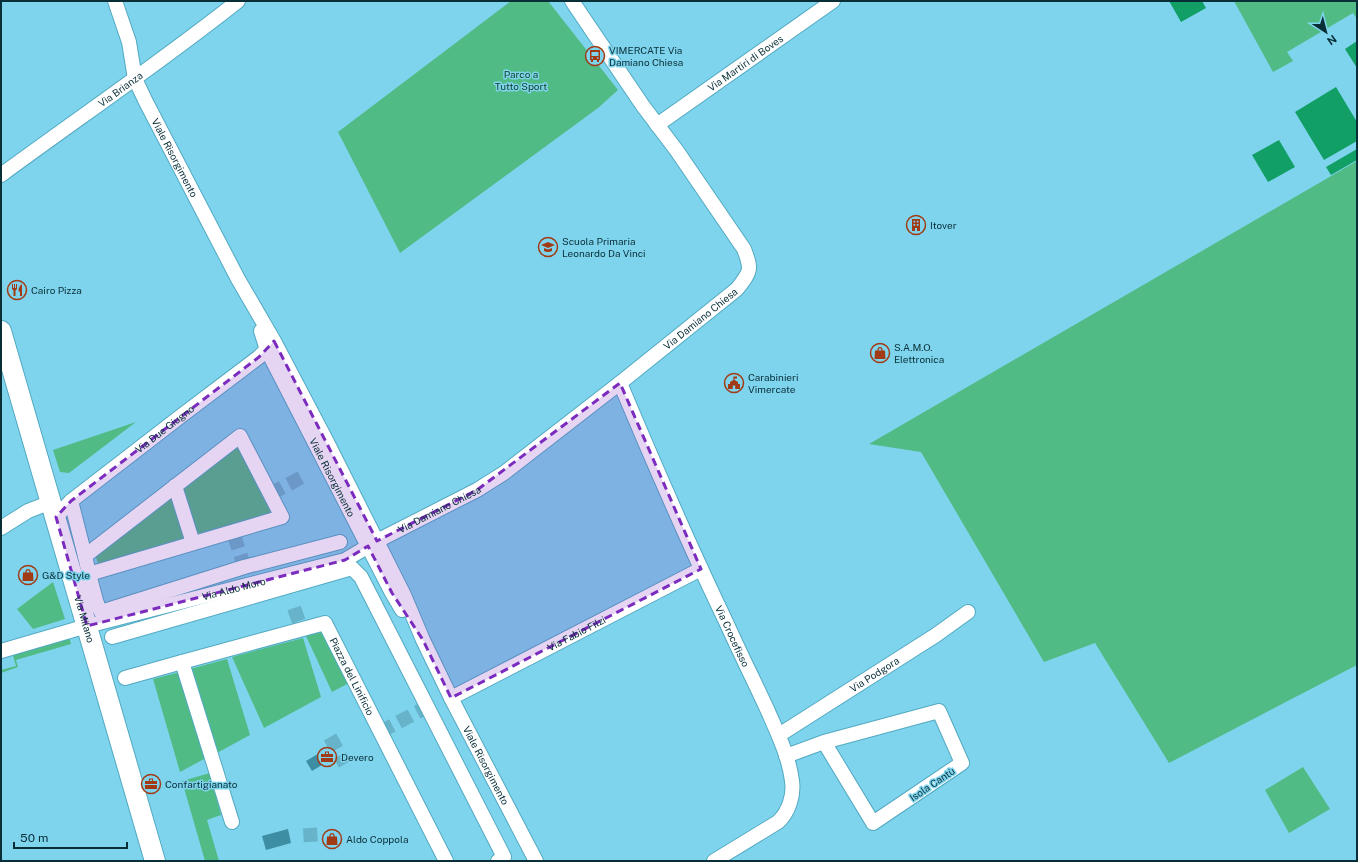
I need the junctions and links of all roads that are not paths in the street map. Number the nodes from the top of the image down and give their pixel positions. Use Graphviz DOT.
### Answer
graph roads {
  1 [pos="115,1"];
  2 [pos="238,1"];
  3 [pos="572,1"];
  4 [pos="833,1"];
  5 [pos="135,79"];
  6 [pos="657,125"];
  7 [pos="1,175"];
  8 [pos="1,331"];
  9 [pos="270,345"];
  10 [pos="620,383"];
  11 [pos="176,486"];
  12 [pos="71,501"];
  13 [pos="53,509"];
  14 [pos="1,528"];
  15 [pos="340,542"];
  16 [pos="193,543"];
  17 [pos="373,544"];
  18 [pos="85,556"];
  19 [pos="701,569"];
  20 [pos="89,574"];
  21 [pos="968,612"];
  22 [pos="87,626"];
  23 [pos="112,637"];
  24 [pos="1,650"];
  25 [pos="182,662"];
  26 [pos="125,678"];
  27 [pos="451,698"];
  28 [pos="779,735"];
  29 [pos="824,742"];
  30 [pos="786,756"];
  31 [pos="232,822"];
  32 [pos="529,854"];
  33 [pos="155,861"];
  34 [pos="446,861"];
  35 [pos="498,861"];
  36 [pos="536,861"];
  37 [pos="714,861"];
  1 -- 5 [label="street, Viale Risorgimento"];
  2 -- 5 [label="street, Via Brianza"];
  3 -- 6 [label="street, Via Damiano Chiesa"];
  4 -- 6 [label="street, Via Martiri di Boves"];
  5 -- 7 [label="street, Via Brianza"];
  5 -- 9 [label="street, Viale Risorgimento"];
  6 -- 10 [label="street, Via Damiano Chiesa"];
  8 -- 13 [label="street, Via Milano"];
  9 -- 12 [label="street, Via Due Giugno"];
  9 -- 17 [label="street, Viale Risorgimento"];
  10 -- 17 [label="street, Via Damiano Chiesa"];
  10 -- 19 [label="street, Via Crocefisso"];
  11 -- 16 [label="street"];
  11 -- 16 [label="street"];
  11 -- 18 [label="street"];
  12 -- 13 [label="street, Via Due Giugno"];
  12 -- 18 [label="street"];
  13 -- 14 [label="street"];
  13 -- 22 [label="street, Via Milano"];
  15 -- 20 [label="street"];
  16 -- 20 [label="street"];
  17 -- 22 [label="street, Via Aldo Moro"];
  17 -- 27 [label="street, Viale Risorgimento"];
  18 -- 20 [label="street"];
  19 -- 27 [label="street, Via Fabio Filzi"];
  19 -- 28 [label="street, Via Crocefisso"];
  21 -- 28 [label="street, Via Podgora"];
  22 -- 24 [label="street, Via Aldo Moro"];
  22 -- 33 [label="street, Via Milano"];
  23 -- 35 [label="street"];
  25 -- 26 [label="street, Piazza del Linificio"];
  25 -- 31 [label="street"];
  25 -- 34 [label="street, Piazza del Linificio"];
  27 -- 32 [label="street, Viale Risorgimento"];
  28 -- 30 [label="street, Via Crocefisso"];
  29 -- 29 [label="street, Isola Cantù"];
  29 -- 30 [label="street, Isola Cantù"];
  30 -- 37 [label="street, Via Crocefisso"];
  32 -- 36 [label="street, Viale Risorgimento"];
}
